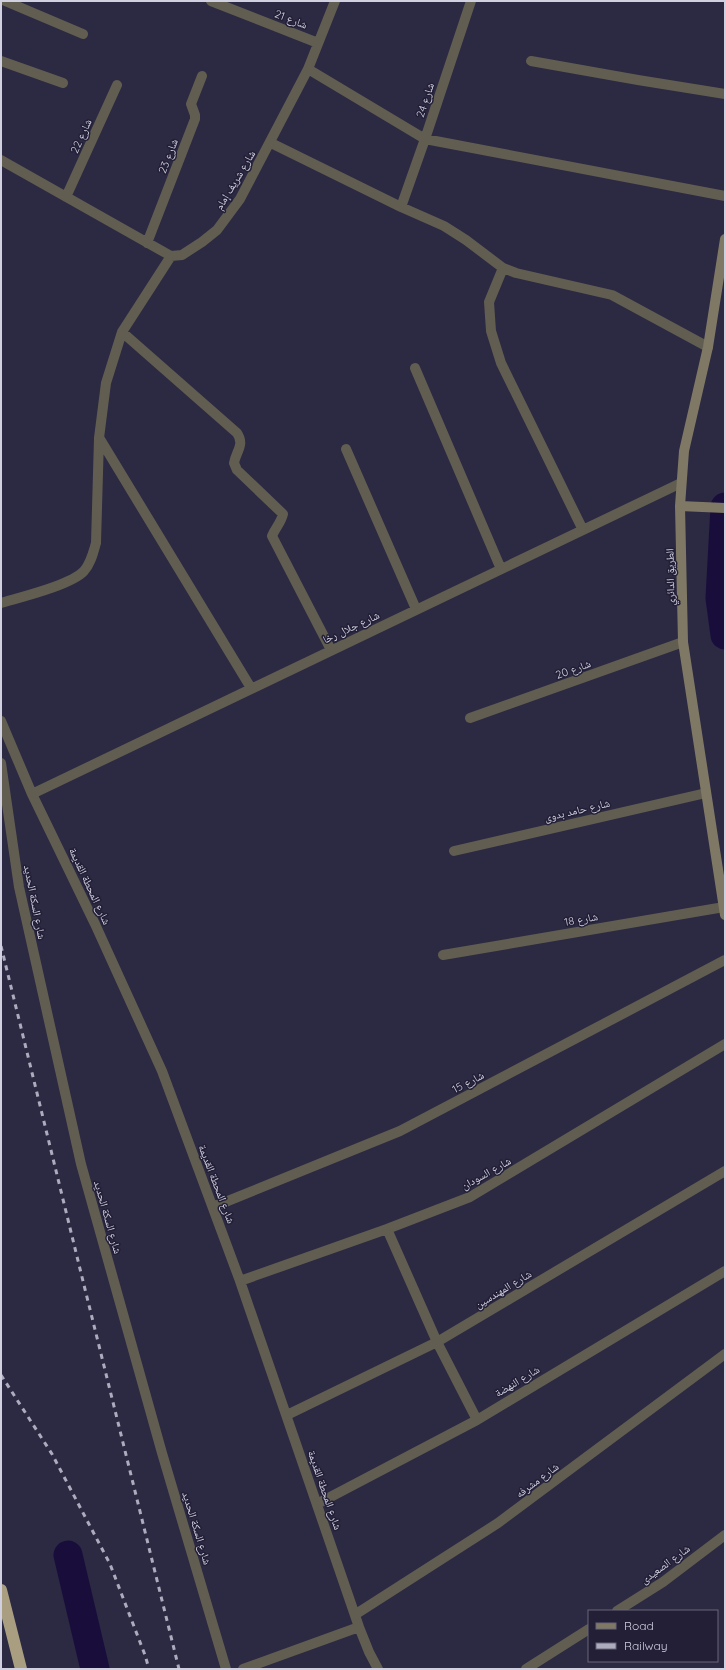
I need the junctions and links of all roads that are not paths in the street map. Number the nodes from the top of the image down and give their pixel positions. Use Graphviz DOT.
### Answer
graph roads {
  1 [pos="5,1"];
  2 [pos="211,1"];
  3 [pos="335,1"];
  4 [pos="471,1"];
  5 [pos="83,34"];
  6 [pos="318,43"];
  7 [pos="1,61"];
  8 [pos="530,61"];
  9 [pos="308,69"];
  10 [pos="202,76"];
  11 [pos="63,83"];
  12 [pos="117,86"];
  13 [pos="725,94"];
  14 [pos="425,139"];
  15 [pos="271,142"];
  16 [pos="1,160"];
  17 [pos="725,196"];
  18 [pos="66,197"];
  19 [pos="401,207"];
  20 [pos="725,239"];
  21 [pos="147,243"];
  22 [pos="171,256"];
  23 [pos="503,268"];
  24 [pos="122,332"];
  25 [pos="708,347"];
  26 [pos="415,368"];
  27 [pos="99,438"];
  28 [pos="346,449"];
  29 [pos="681,482"];
  30 [pos="680,506"];
  31 [pos="725,508"];
  32 [pos="583,530"];
  33 [pos="501,569"];
  34 [pos="1,603"];
  35 [pos="416,609"];
  36 [pos="683,642"];
  37 [pos="331,650"];
  38 [pos="251,688"];
  39 [pos="470,718"];
  40 [pos="1,721"];
  41 [pos="1,763"];
  42 [pos="706,793"];
  43 [pos="32,794"];
  44 [pos="454,851"];
  45 [pos="724,911"];
  46 [pos="443,955"];
  47 [pos="725,960"];
  48 [pos="725,1044"];
  49 [pos="725,1171"];
  50 [pos="213,1207"];
  51 [pos="387,1229"];
  52 [pos="725,1271"];
  53 [pos="240,1281"];
  54 [pos="437,1342"];
  55 [pos="725,1354"];
  56 [pos="287,1415"];
  57 [pos="477,1420"];
  58 [pos="317,1504"];
  59 [pos="725,1535"];
  60 [pos="1,1590"];
  61 [pos="619,1610"];
  62 [pos="356,1614"];
  63 [pos="359,1627"];
  64 [pos="588,1630"];
  65 [pos="21,1669"];
  66 [pos="226,1669"];
  67 [pos="243,1669"];
  68 [pos="378,1669"];
  69 [pos="526,1669"];
  1 -- 5 [label="street"];
  2 -- 6 [label="street, شارع 21"];
  3 -- 6 [label="street, شارع شريف إمام"];
  4 -- 14 [label="street, شارع 24"];
  6 -- 9 [label="street, شارع شريف إمام"];
  7 -- 11 [label="street"];
  8 -- 13 [label="street"];
  9 -- 14 [label="street"];
  9 -- 15 [label="street, شارع شريف إمام"];
  10 -- 21 [label="street, شارع 23"];
  12 -- 18 [label="street, شارع 22"];
  14 -- 17 [label="street"];
  14 -- 19 [label="street, شارع 24"];
  15 -- 19 [label="street"];
  15 -- 22 [label="street, شارع شريف إمام"];
  16 -- 18 [label="street"];
  18 -- 21 [label="street"];
  19 -- 23 [label="street"];
  20 -- 25 [label="street, الطريق الدائري"];
  21 -- 22 [label="street"];
  22 -- 24 [label="street"];
  23 -- 25 [label="street"];
  23 -- 32 [label="street"];
  24 -- 27 [label="street"];
  24 -- 37 [label="street"];
  25 -- 29 [label="street, الطريق الدائري"];
  26 -- 33 [label="street"];
  27 -- 34 [label="street"];
  27 -- 38 [label="street"];
  28 -- 35 [label="street"];
  29 -- 30 [label="street, الطريق الدائري"];
  29 -- 32 [label="street, شارع جلال رخا"];
  30 -- 31 [label="street"];
  30 -- 36 [label="street, الطريق الدائري"];
  32 -- 33 [label="street, شارع جلال رخا"];
  33 -- 35 [label="street, شارع جلال رخا"];
  35 -- 37 [label="street, شارع جلال رخا"];
  36 -- 39 [label="street, شارع 20"];
  36 -- 42 [label="street, الطريق الدائري"];
  37 -- 38 [label="street, شارع جلال رخا"];
  38 -- 43 [label="street, شارع جلال رخا"];
  40 -- 43 [label="street, شارع المحطة القديمة"];
  41 -- 66 [label="street, شارع السكة الحديد"];
  42 -- 44 [label="street, شارع حامد بدوى"];
  42 -- 45 [label="street, الطريق الدائري"];
  43 -- 50 [label="street, شارع المحطة القديمة"];
  45 -- 46 [label="street, شارع 18"];
  47 -- 50 [label="street, شارع 15"];
  48 -- 51 [label="street, شارع السودان"];
  49 -- 54 [label="street, شارع المهندسين"];
  50 -- 53 [label="street, شارع المحطة القديمة"];
  51 -- 53 [label="street, شارع السودان"];
  51 -- 54 [label="street"];
  52 -- 57 [label="street, شارع النهضة"];
  53 -- 56 [label="street, شارع المحطة القديمة"];
  54 -- 56 [label="street, شارع المهندسين"];
  54 -- 57 [label="street"];
  55 -- 62 [label="street, شارع مشرفه"];
  56 -- 58 [label="street, شارع المحطة القديمة"];
  57 -- 58 [label="street, شارع النهضة"];
  58 -- 62 [label="street, شارع المحطة القديمة"];
  59 -- 61 [label="street, شارع الصعيدى"];
  60 -- 65 [label="highway"];
  62 -- 63 [label="street, شارع المحطة القديمة"];
  63 -- 67 [label="street"];
  63 -- 68 [label="street, شارع المحطة القديمة"];
  64 -- 69 [label="street"];
}
